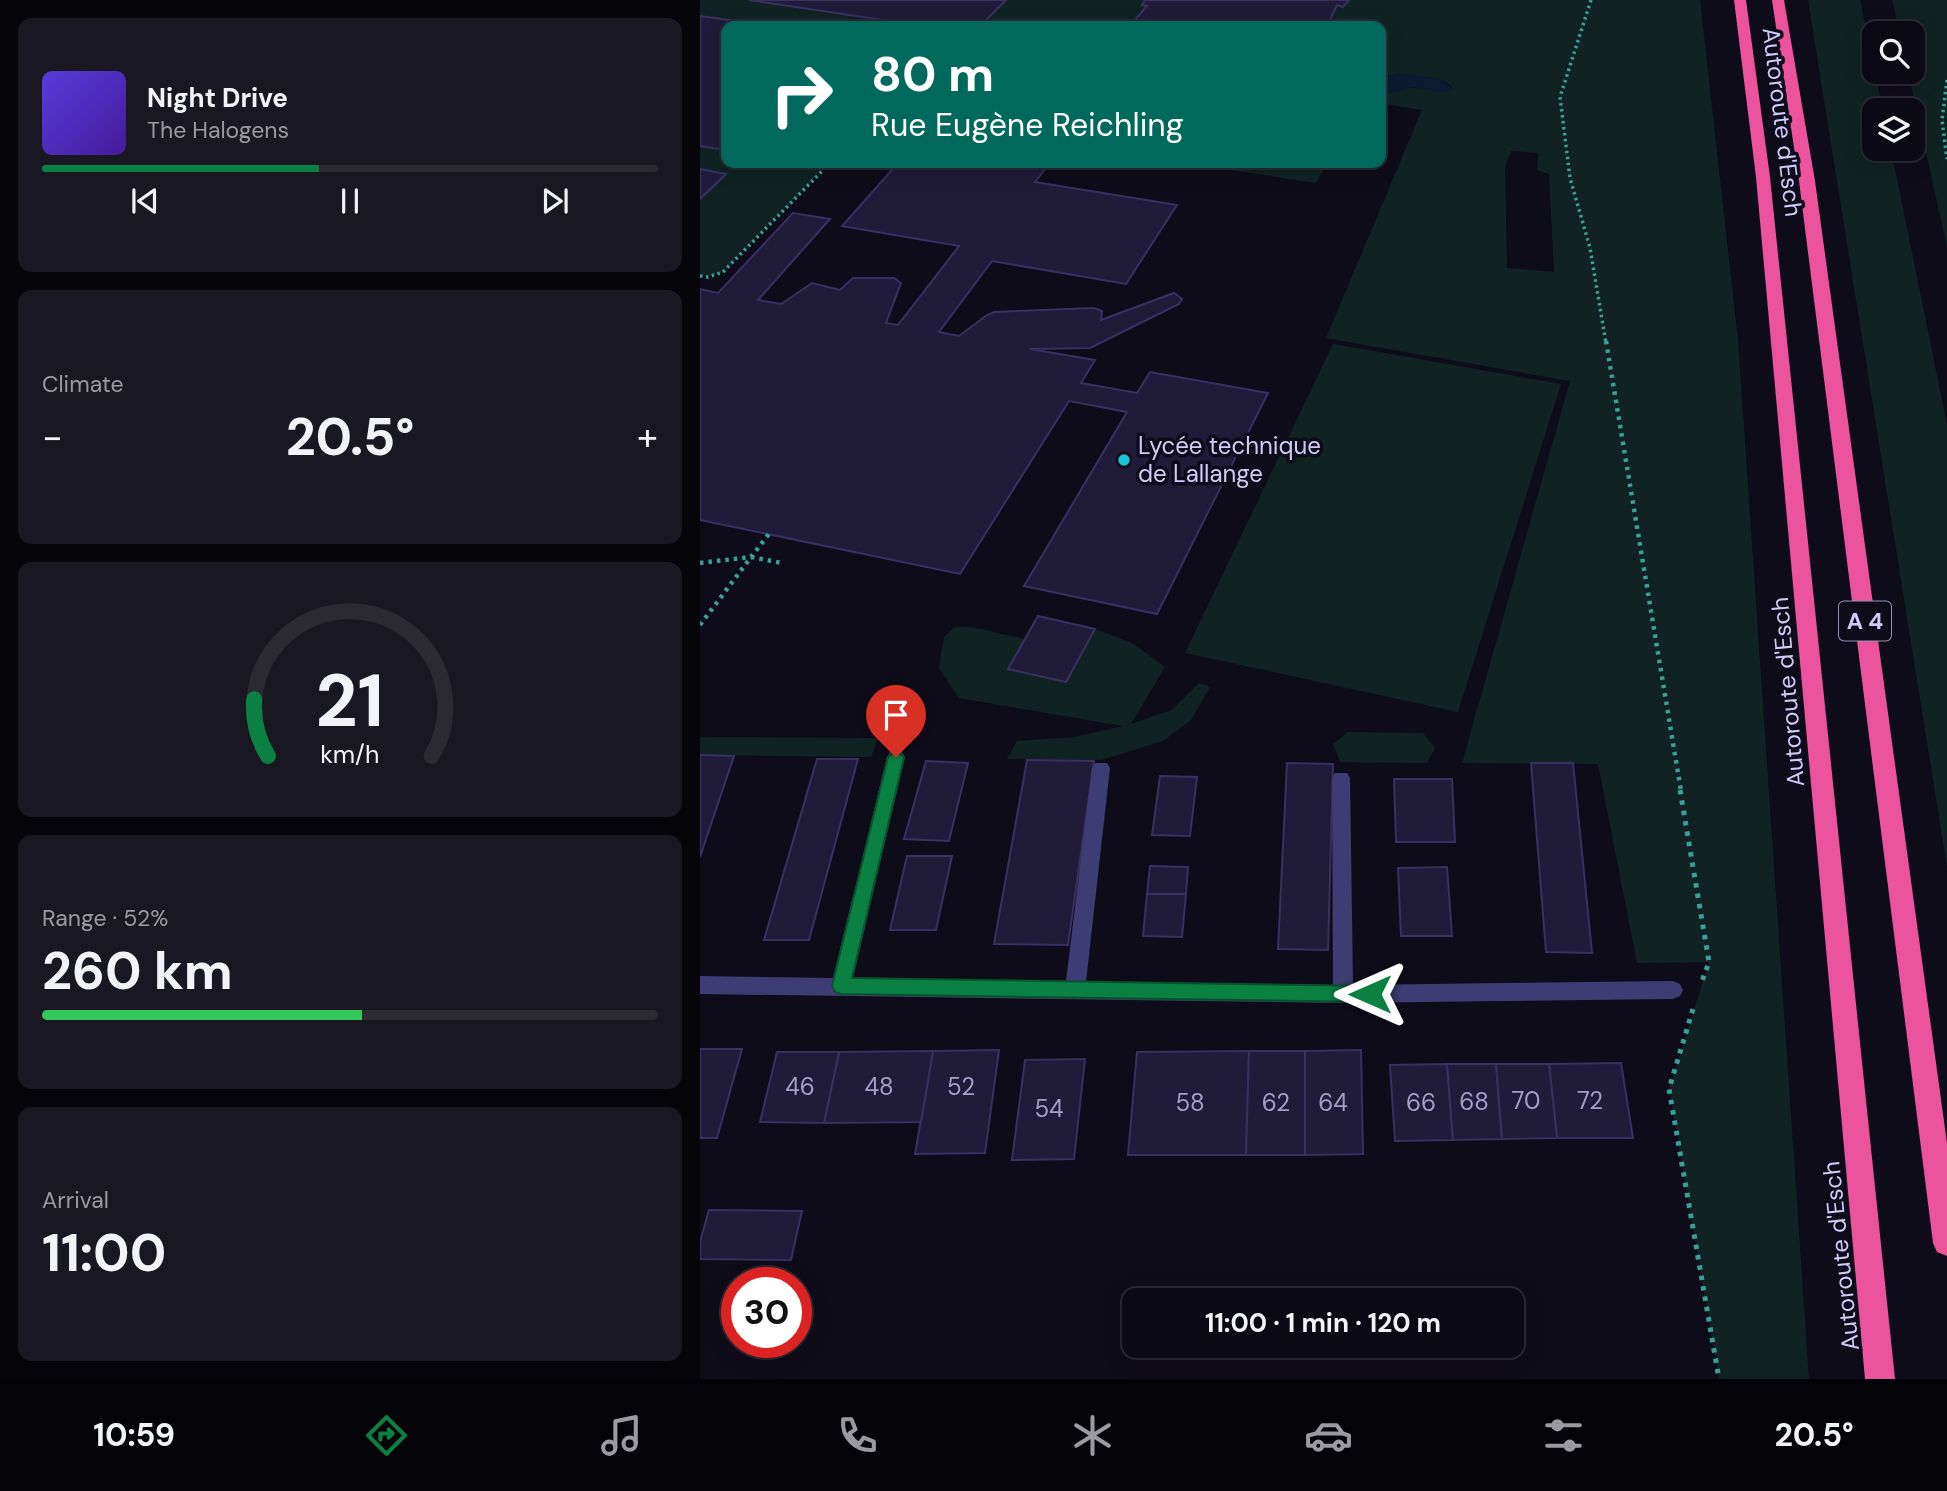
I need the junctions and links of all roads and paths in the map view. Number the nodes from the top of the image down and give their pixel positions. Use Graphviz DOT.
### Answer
graph roads {
  1 [pos="1591,0"];
  2 [pos="1740,0"];
  3 [pos="1778,0"];
  4 [pos="1947,79"];
  5 [pos="1947,159"];
  6 [pos="825,168"];
  7 [pos="700,276"];
  8 [pos="769,534"];
  9 [pos="751,557"];
  10 [pos="700,563"];
  11 [pos="782,563"];
  12 [pos="700,625"];
  13 [pos="896,757"];
  14 [pos="1101,768"];
  15 [pos="1341,778"];
  16 [pos="700,985"];
  17 [pos="841,986"];
  18 [pos="1075,989"];
  19 [pos="1672,990"];
  20 [pos="1699,991"];
  21 [pos="1343,994"];
  22 [pos="1695,1003"];
  23 [pos="1947,1243"];
  24 [pos="1719,1379"];
  25 [pos="1880,1379"];
  1 -- 20 [label="path"];
  2 -- 25 [label="highway, Autoroute d'Esch / A 4"];
  3 -- 23 [label="highway, Autoroute d'Esch / A 4"];
  4 -- 5 [label="path"];
  6 -- 7 [label="path"];
  8 -- 9 [label="path"];
  9 -- 10 [label="path"];
  9 -- 11 [label="path"];
  9 -- 12 [label="path"];
  13 -- 17 [label="street"];
  14 -- 18 [label="street"];
  15 -- 21 [label="street"];
  16 -- 17 [label="street"];
  17 -- 18 [label="street"];
  18 -- 21 [label="street"];
  19 -- 21 [label="street"];
  22 -- 24 [label="path"];
}
